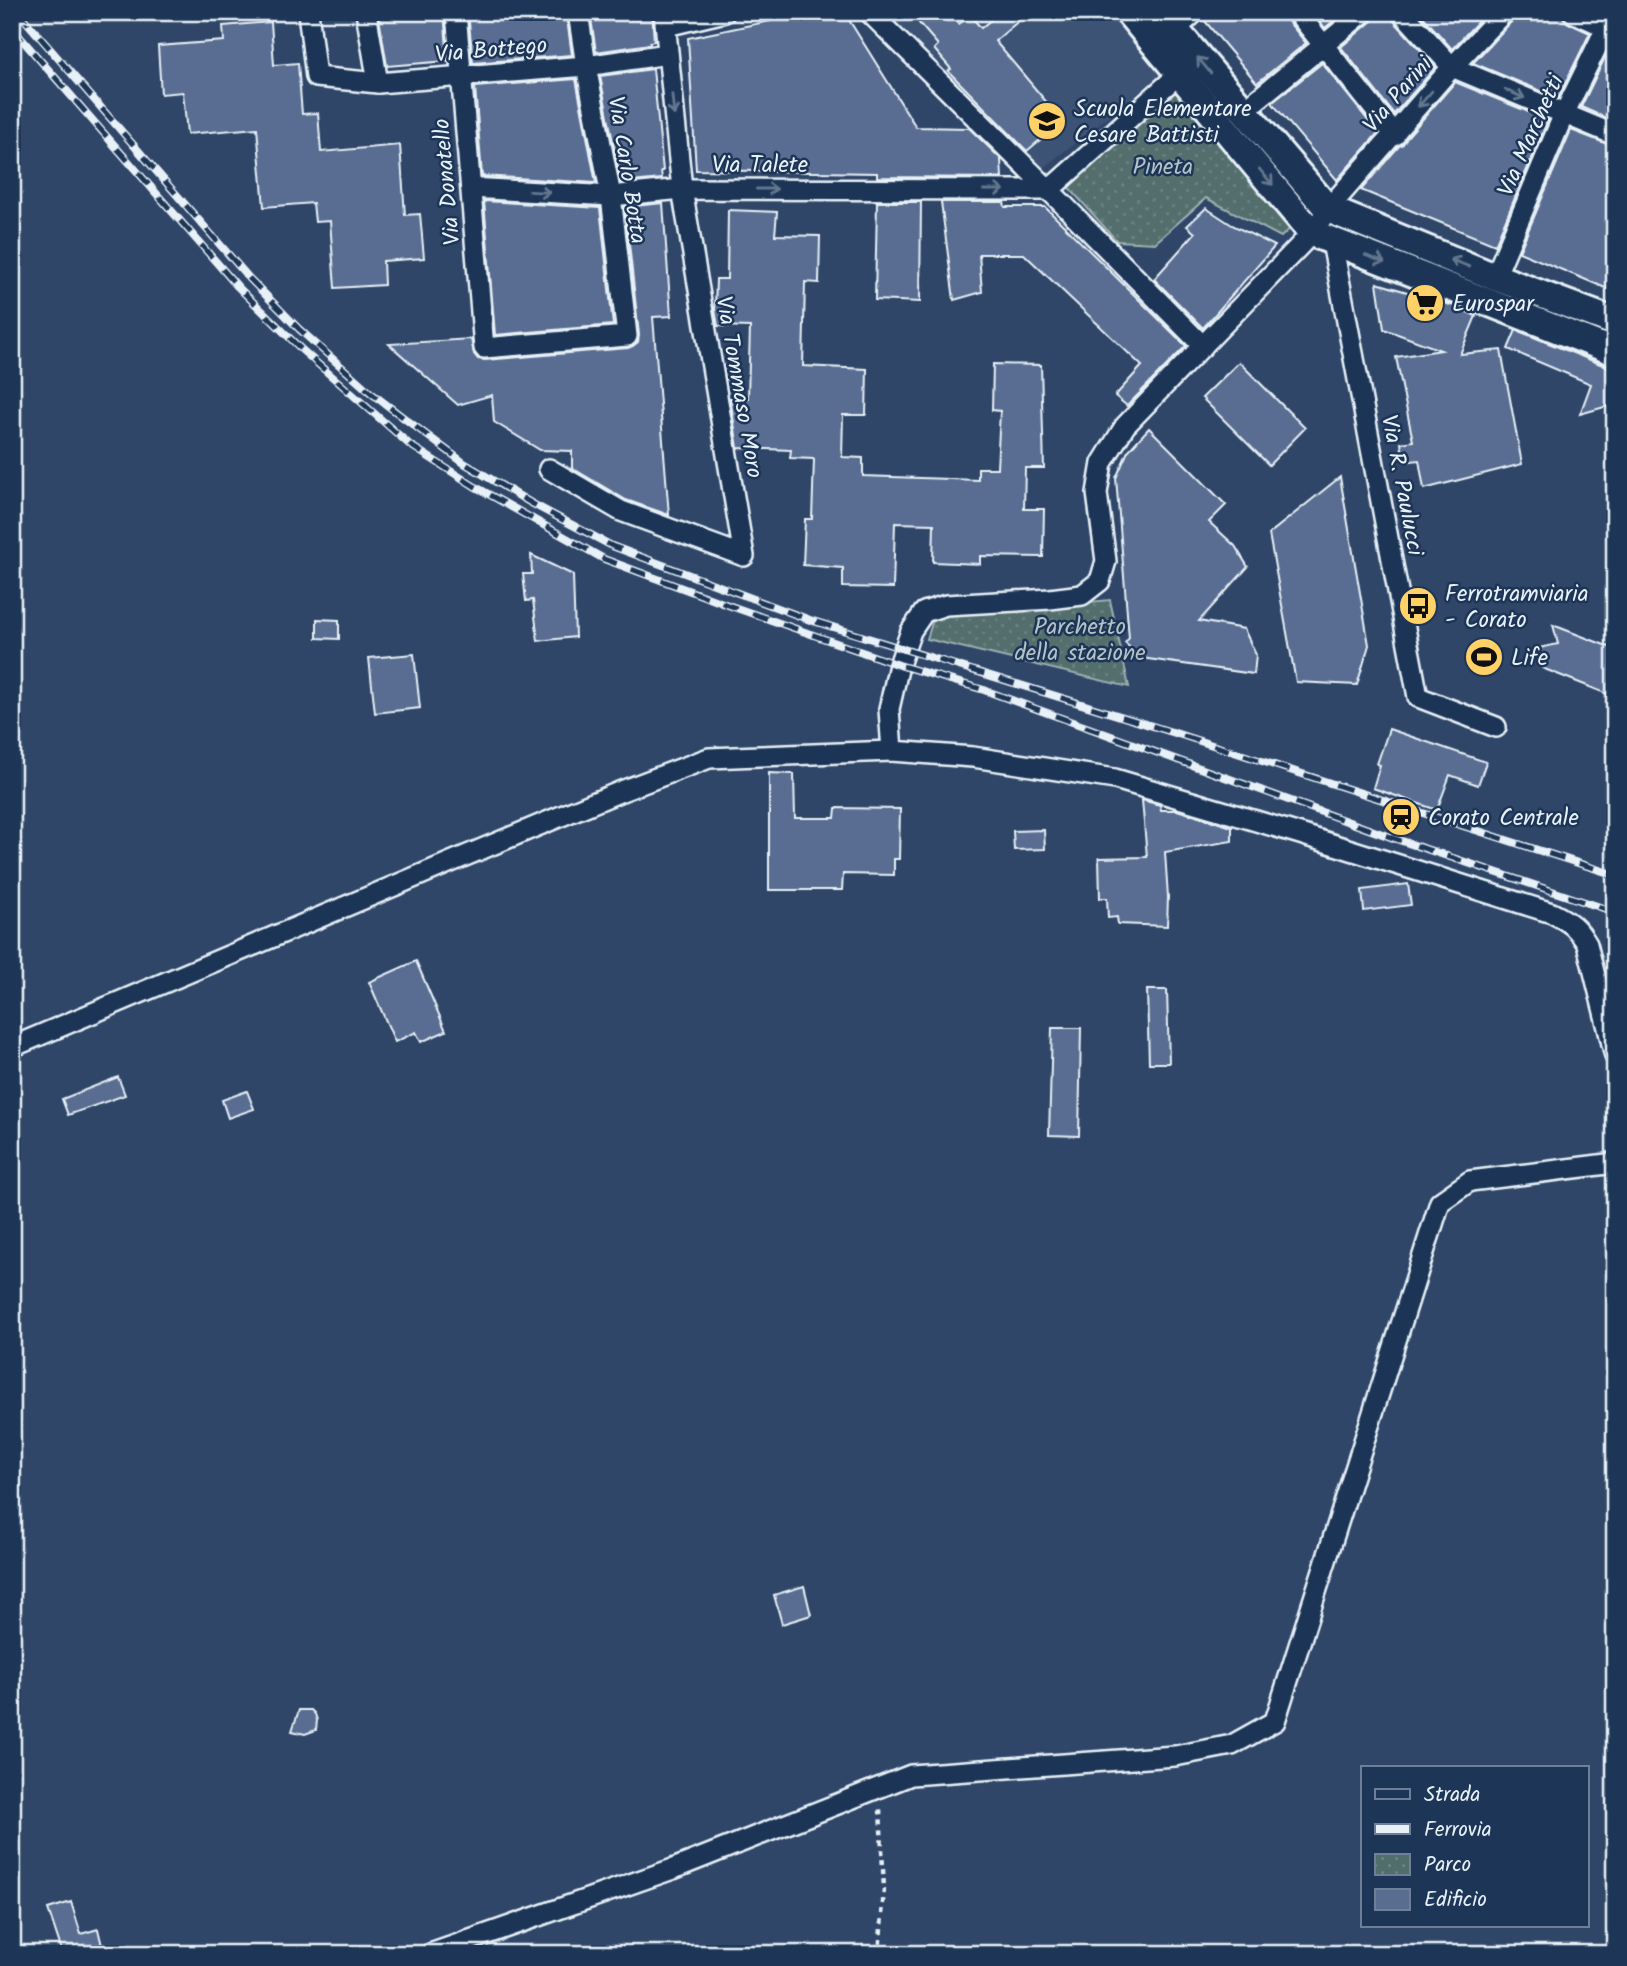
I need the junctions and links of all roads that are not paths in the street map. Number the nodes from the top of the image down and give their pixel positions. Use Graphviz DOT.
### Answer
graph roads {
  1 [pos="308,12"];
  2 [pos="366,12"];
  3 [pos="456,12"];
  4 [pos="578,12"];
  5 [pos="725,12"];
  6 [pos="869,12"];
  7 [pos="1128,12"];
  8 [pos="1195,12"];
  9 [pos="1297,12"];
  10 [pos="1364,12"];
  11 [pos="1402,12"];
  12 [pos="1504,12"];
  13 [pos="1573,12"];
  14 [pos="665,19"];
  15 [pos="1167,21"];
  16 [pos="1612,24"];
  17 [pos="1325,45"];
  18 [pos="668,54"];
  19 [pos="586,66"];
  20 [pos="1452,67"];
  21 [pos="1179,74"];
  22 [pos="461,75"];
  23 [pos="378,83"];
  24 [pos="1243,111"];
  25 [pos="1564,114"];
  26 [pos="1395,135"];
  27 [pos="1615,135"];
  28 [pos="471,188"];
  29 [pos="682,189"];
  30 [pos="1049,190"];
  31 [pos="611,196"];
  32 [pos="1328,209"];
  33 [pos="1322,238"];
  34 [pos="1495,277"];
  35 [pos="1615,322"];
  36 [pos="627,337"];
  37 [pos="1203,346"];
  38 [pos="1615,352"];
  39 [pos="549,469"];
  40 [pos="1496,727"];
  41 [pos="892,751"];
  42 [pos="12,1047"];
  43 [pos="1615,1056"];
  44 [pos="1615,1163"];
  45 [pos="430,1954"];
  1 -- 23 [label="street, Via Bottego"];
  2 -- 23 [label="street"];
  3 -- 22 [label="street, Via Donatello"];
  4 -- 19 [label="street, Via Carlo Botta"];
  5 -- 14 [label="street"];
  6 -- 30 [label="street"];
  7 -- 21 [label="main road"];
  8 -- 15 [label="street"];
  9 -- 17 [label="street"];
  10 -- 17 [label="street"];
  11 -- 20 [label="street"];
  12 -- 20 [label="street, Via Parini"];
  13 -- 16 [label="street"];
  14 -- 18 [label="street, Via Tommaso Moro"];
  24 -- 15 [label="main road, one-way"];
  16 -- 25 [label="street, Via Marchetti"];
  17 -- 24 [label="street"];
  17 -- 26 [label="street"];
  18 -- 19 [label="street, Via Bottego"];
  18 -- 29 [label="street, Via Tommaso Moro, one-way"];
  19 -- 22 [label="street, Via Bottego"];
  19 -- 31 [label="street, Via Carlo Botta"];
  20 -- 25 [label="street, one-way"];
  20 -- 26 [label="street, Via Parini, one-way"];
  21 -- 30 [label="street"];
  21 -- 33 [label="main road, one-way"];
  22 -- 23 [label="street, Via Bottego"];
  22 -- 28 [label="street, Via Donatello"];
  24 -- 32 [label="main road"];
  25 -- 27 [label="street"];
  25 -- 34 [label="street, Via Marchetti"];
  26 -- 32 [label="street, Via Parini"];
  28 -- 31 [label="street, Via Talete, one-way"];
  28 -- 36 [label="street, Via Donatello"];
  29 -- 30 [label="street, Via Talete, one-way"];
  29 -- 31 [label="street, Via Talete"];
  29 -- 39 [label="street, Via Tommaso Moro"];
  30 -- 37 [label="street"];
  31 -- 36 [label="street, Via Carlo Botta"];
  32 -- 33 [label="street, Via Parini"];
  34 -- 32 [label="main road, one-way"];
  33 -- 37 [label="street, Via Parini"];
  33 -- 38 [label="main road, one-way"];
  33 -- 40 [label="street, Via R. Paulucci"];
  34 -- 35 [label="main road"];
  37 -- 41 [label="street, Via Parini"];
  41 -- 42 [label="street"];
  41 -- 43 [label="street"];
  44 -- 45 [label="street"];
}
